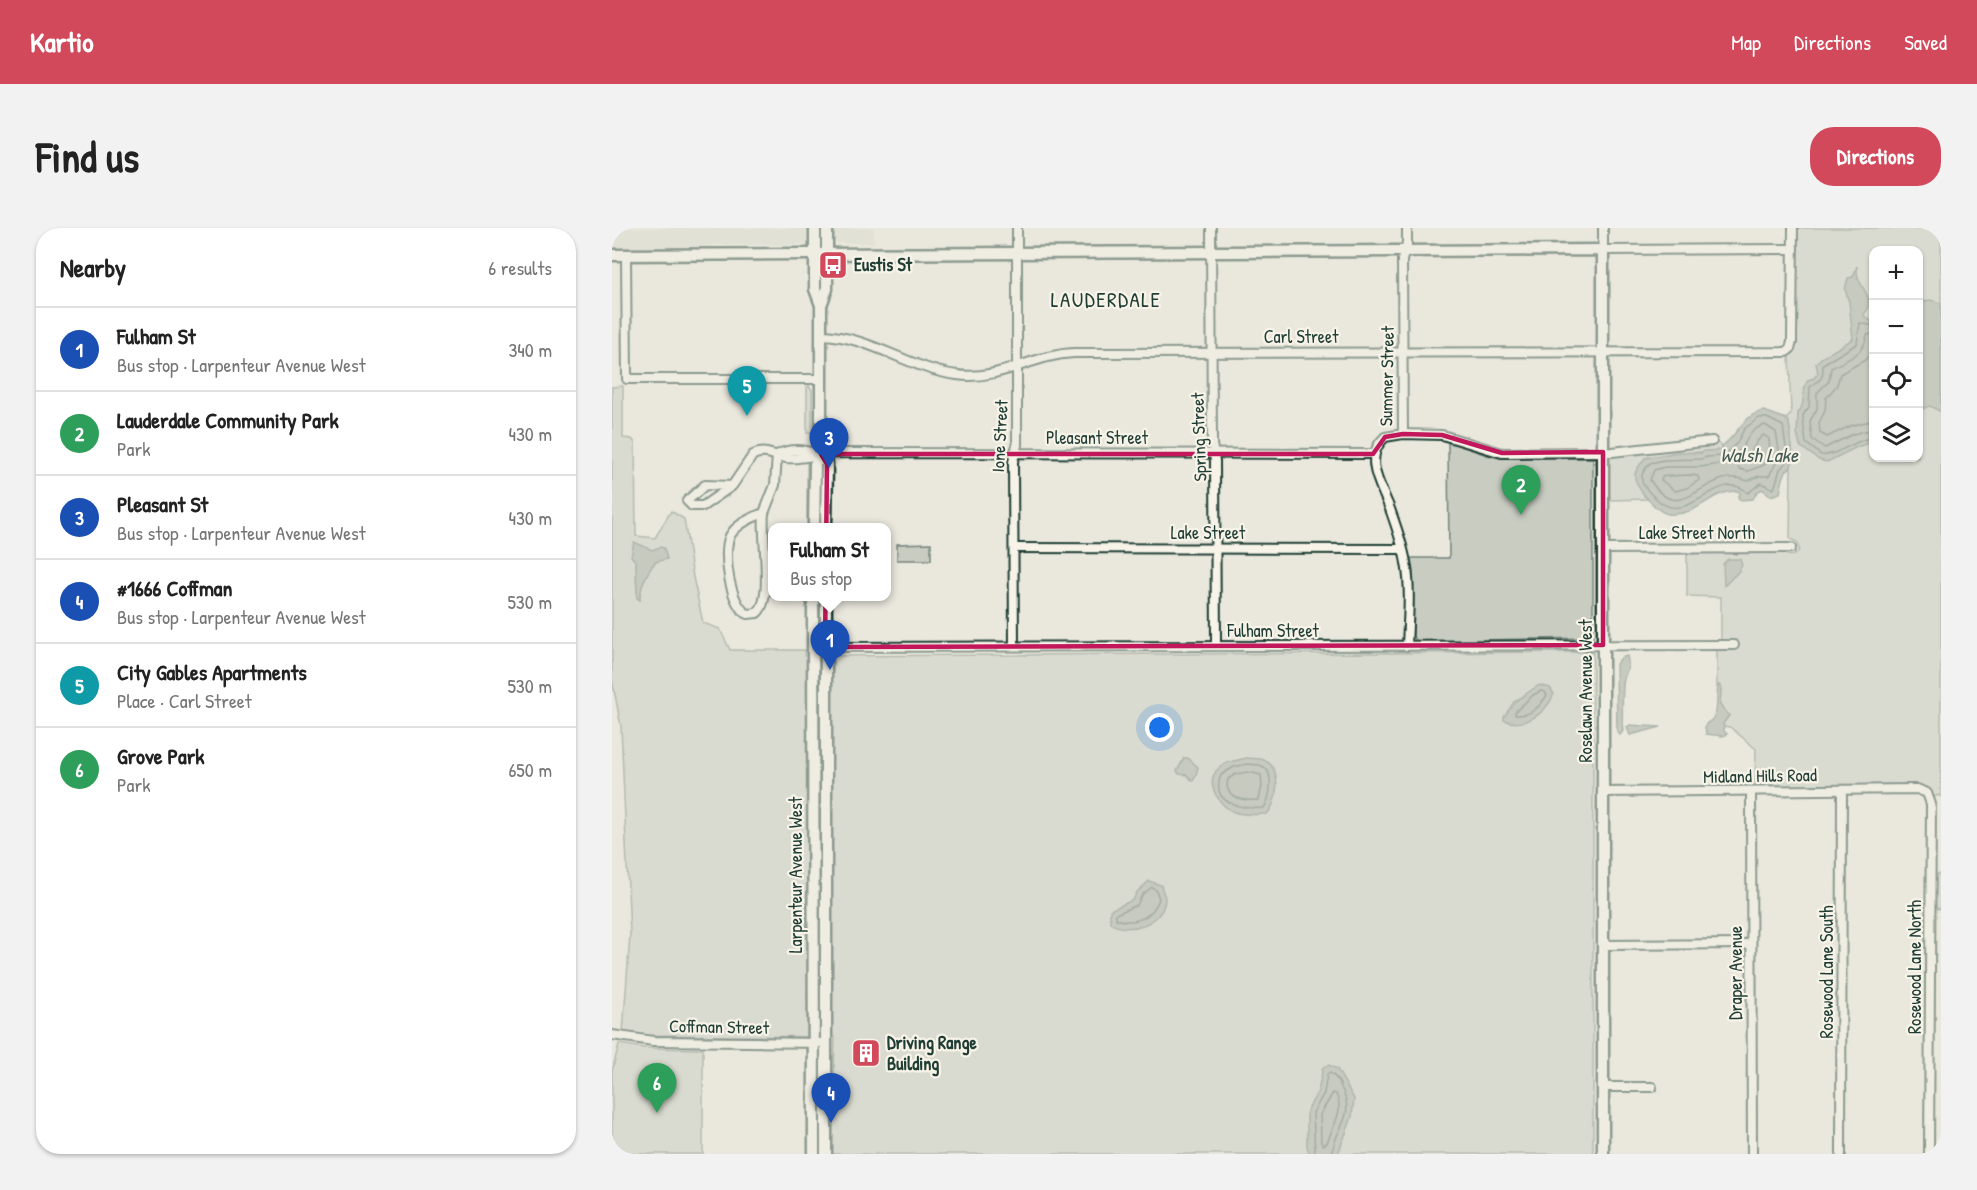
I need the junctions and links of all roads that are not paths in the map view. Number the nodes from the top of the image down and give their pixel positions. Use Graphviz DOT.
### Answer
graph roads {
  1 [pos="815,228"];
  2 [pos="827,228"];
  3 [pos="1017,228"];
  4 [pos="1211,228"];
  5 [pos="1407,228"];
  6 [pos="1603,228"];
  7 [pos="1793,228"];
  8 [pos="1793,249"];
  9 [pos="1603,250"];
  10 [pos="1211,251"];
  11 [pos="1404,251"];
  12 [pos="1017,252"];
  13 [pos="612,255"];
  14 [pos="626,255"];
  15 [pos="815,255"];
  16 [pos="827,255"];
  17 [pos="821,305"];
  18 [pos="821,335"];
  19 [pos="1603,351"];
  20 [pos="1403,352"];
  21 [pos="1212,353"];
  22 [pos="1017,366"];
  23 [pos="821,379"];
  24 [pos="1403,434"];
  25 [pos="1712,441"];
  26 [pos="1607,452"];
  27 [pos="1015,453"];
  28 [pos="1214,453"];
  29 [pos="820,454"];
  30 [pos="1374,454"];
  31 [pos="777,455"];
  32 [pos="732,486"];
  33 [pos="765,513"];
  34 [pos="814,523"];
  35 [pos="826,523"];
  36 [pos="1014,548"];
  37 [pos="1216,548"];
  38 [pos="1791,548"];
  39 [pos="1402,549"];
  40 [pos="1603,549"];
  41 [pos="813,601"];
  42 [pos="826,601"];
  43 [pos="1216,645"];
  44 [pos="1603,645"];
  45 [pos="1734,645"];
  46 [pos="1014,646"];
  47 [pos="1407,646"];
  48 [pos="813,647"];
  49 [pos="825,647"];
  50 [pos="1842,789"];
  51 [pos="1917,789"];
  52 [pos="1603,792"];
  53 [pos="1751,792"];
  54 [pos="1751,944"];
  55 [pos="1603,945"];
  56 [pos="612,1035"];
  57 [pos="825,1042"];
  58 [pos="813,1043"];
  59 [pos="1603,1087"];
  60 [pos="1652,1087"];
  61 [pos="814,1154"];
  62 [pos="826,1154"];
  63 [pos="1603,1154"];
  64 [pos="1752,1154"];
  65 [pos="1841,1154"];
  66 [pos="1929,1154"];
  1 -- 15 [label="street"];
  2 -- 16 [label="street"];
  3 -- 12 [label="street, Ione Street"];
  4 -- 10 [label="street, Spring Street"];
  5 -- 11 [label="street, Summer Street"];
  6 -- 9 [label="street, Roselawn Avenue West"];
  7 -- 8 [label="street"];
  8 -- 9 [label="street"];
  8 -- 19 [label="street, Carl Street"];
  9 -- 11 [label="street"];
  9 -- 19 [label="street, Roselawn Avenue West"];
  10 -- 11 [label="street"];
  10 -- 12 [label="street"];
  10 -- 21 [label="street, Spring Street"];
  11 -- 20 [label="street, Summer Street"];
  12 -- 16 [label="street"];
  12 -- 22 [label="street, Ione Street"];
  13 -- 14 [label="street"];
  14 -- 15 [label="street"];
  14 -- 23 [label="street"];
  15 -- 16 [label="street"];
  15 -- 17 [label="street"];
  16 -- 17 [label="street"];
  17 -- 18 [label="street"];
  18 -- 22 [label="street, Carl Street"];
  18 -- 23 [label="street"];
  19 -- 20 [label="street, Carl Street"];
  19 -- 26 [label="street, Roselawn Avenue West"];
  20 -- 21 [label="street, Carl Street"];
  20 -- 24 [label="street, Summer Street"];
  21 -- 22 [label="street, Carl Street"];
  21 -- 28 [label="street, Spring Street"];
  22 -- 27 [label="street, Ione Street"];
  23 -- 29 [label="street"];
  24 -- 26 [label="street"];
  24 -- 30 [label="street, Summer Street"];
  25 -- 26 [label="street"];
  26 -- 40 [label="street, Roselawn Avenue West"];
  27 -- 28 [label="street, Pleasant Street"];
  27 -- 29 [label="street, Pleasant Street"];
  27 -- 36 [label="street, Ione Street"];
  28 -- 30 [label="street, Pleasant Street"];
  28 -- 37 [label="street, Spring Street"];
  29 -- 31 [label="street, Pleasant Street"];
  29 -- 34 [label="street"];
  29 -- 35 [label="street"];
  30 -- 39 [label="street"];
  31 -- 32 [label="street, Pleasant Street"];
  31 -- 33 [label="street"];
  32 -- 32 [label="street"];
  33 -- 33 [label="street"];
  36 -- 37 [label="street, Lake Street"];
  36 -- 46 [label="street, Ione Street"];
  37 -- 39 [label="street, Lake Street"];
  37 -- 43 [label="street, Spring Street"];
  38 -- 40 [label="street, Lake Street North"];
  39 -- 47 [label="street"];
  40 -- 44 [label="street, Roselawn Avenue West"];
  41 -- 48 [label="street, Larpenteur Avenue West"];
  42 -- 49 [label="street, Larpenteur Avenue West"];
  43 -- 46 [label="street, Fulham Street"];
  43 -- 47 [label="street, Fulham Street"];
  44 -- 45 [label="street, Fulham Street"];
  44 -- 47 [label="street, Fulham Street"];
  44 -- 52 [label="street, Roselawn Avenue West"];
  46 -- 49 [label="street, Fulham Street"];
  48 -- 49 [label="street, Fulham Street"];
  48 -- 58 [label="street, Larpenteur Avenue West"];
  49 -- 57 [label="street, Larpenteur Avenue West"];
  50 -- 51 [label="street, Midland Hills Road"];
  50 -- 53 [label="street, Midland Hills Road"];
  50 -- 65 [label="street, Rosewood Lane South"];
  51 -- 66 [label="street, Rosewood Lane North"];
  52 -- 53 [label="street, Midland Hills Road"];
  52 -- 55 [label="street, Roselawn Avenue West"];
  53 -- 54 [label="street, Draper Avenue"];
  54 -- 55 [label="street"];
  54 -- 64 [label="street, Draper Avenue"];
  55 -- 59 [label="street, Roselawn Avenue West"];
  56 -- 58 [label="street, Coffman Street"];
  57 -- 58 [label="street, Coffman Street"];
  57 -- 62 [label="street, Larpenteur Avenue West"];
  58 -- 61 [label="street, Larpenteur Avenue West"];
  59 -- 60 [label="street"];
  59 -- 63 [label="street, Roselawn Avenue West"];
}
